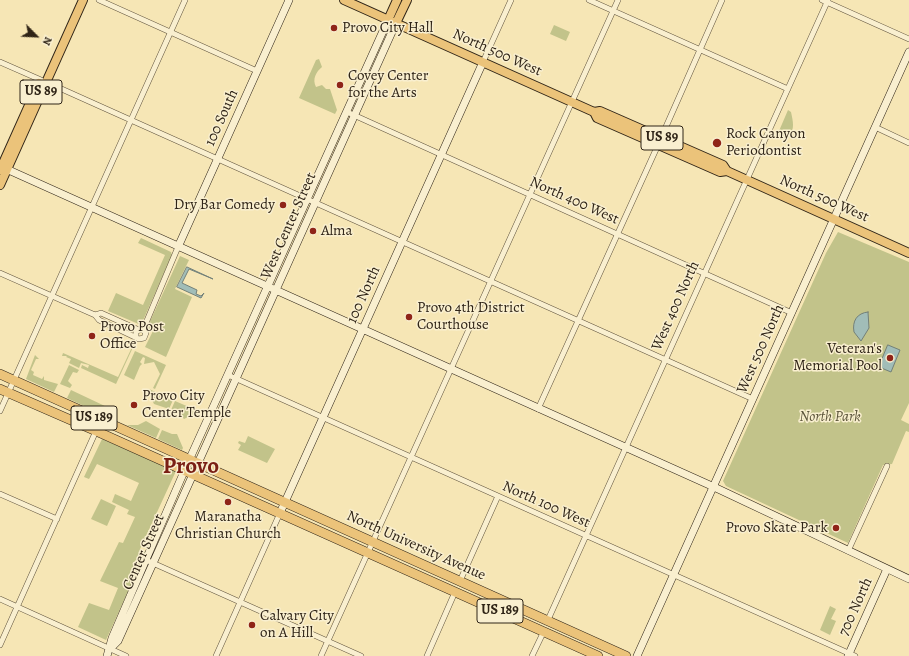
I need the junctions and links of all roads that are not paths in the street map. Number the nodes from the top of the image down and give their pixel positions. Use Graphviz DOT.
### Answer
graph roads {
  1 [pos="77,0"];
  2 [pos="83,0"];
  3 [pos="98,0"];
  4 [pos="185,0"];
  5 [pos="289,0"];
  6 [pos="344,0"];
  7 [pos="397,0"];
  8 [pos="407,0"];
  9 [pos="511,0"];
  10 [pos="589,0"];
  11 [pos="618,0"];
  12 [pos="722,0"];
  13 [pos="826,1"];
  14 [pos="613,11"];
  15 [pos="392,22"];
  16 [pos="170,32"];
  17 [pos="909,39"];
  18 [pos="700,50"];
  19 [pos="909,52"];
  20 [pos="0,62"];
  21 [pos="483,62"];
  22 [pos="257,71"];
  23 [pos="43,81"];
  24 [pos="788,89"];
  25 [pos="572,102"];
  26 [pos="347,112"];
  27 [pos="355,115"];
  28 [pos="131,120"];
  29 [pos="875,128"];
  30 [pos="659,141"];
  31 [pos="909,143"];
  32 [pos="442,154"];
  33 [pos="218,160"];
  34 [pos="2,168"];
  35 [pos="746,180"];
  36 [pos="0,185"];
  37 [pos="531,195"];
  38 [pos="311,201"];
  39 [pos="91,208"];
  40 [pos="834,219"];
  41 [pos="618,233"];
  42 [pos="402,242"];
  43 [pos="178,247"];
  44 [pos="909,254"];
  45 [pos="0,272"];
  46 [pos="704,273"];
  47 [pos="491,282"];
  48 [pos="268,286"];
  49 [pos="276,290"];
  50 [pos="52,296"];
  51 [pos="792,313"];
  52 [pos="95,315"];
  53 [pos="578,322"];
  54 [pos="363,329"];
  55 [pos="141,330"];
  56 [pos="136,337"];
  57 [pos="665,361"];
  58 [pos="450,369"];
  59 [pos="0,374"];
  60 [pos="228,375"];
  61 [pos="236,378"];
  62 [pos="14,380"];
  63 [pos="4,391"];
  64 [pos="753,399"];
  65 [pos="538,409"];
  66 [pos="0,410"];
  67 [pos="323,418"];
  68 [pos="96,431"];
  69 [pos="625,448"];
  70 [pos="411,457"];
  71 [pos="194,462"];
  72 [pos="887,466"];
  73 [pos="189,472"];
  74 [pos="714,487"];
  75 [pos="0,494"];
  76 [pos="498,496"];
  77 [pos="285,503"];
  78 [pos="280,513"];
  79 [pos="57,519"];
  80 [pos="586,536"];
  81 [pos="373,542"];
  82 [pos="848,551"];
  83 [pos="368,553"];
  84 [pos="146,560"];
  85 [pos="153,563"];
  86 [pos="887,569"];
  87 [pos="674,575"];
  88 [pos="909,579"];
  89 [pos="460,582"];
  90 [pos="455,592"];
  91 [pos="0,599"];
  92 [pos="241,601"];
  93 [pos="17,607"];
  94 [pos="547,622"];
  95 [pos="544,631"];
  96 [pos="328,641"];
  97 [pos="0,645"];
  98 [pos="110,649"];
  99 [pos="851,655"];
  100 [pos="107,656"];
  101 [pos="126,656"];
  102 [pos="216,656"];
  103 [pos="322,656"];
  104 [pos="361,656"];
  105 [pos="427,656"];
  106 [pos="532,656"];
  107 [pos="598,656"];
  108 [pos="626,656"];
  109 [pos="637,656"];
  1 -- 23 [label="main road, US 89"];
  2 -- 23 [label="main road, US 89"];
  3 -- 16 [label="street"];
  4 -- 16 [label="street"];
  5 -- 22 [label="main road, 100 South"];
  6 -- 15 [label="main road, US 89"];
  7 -- 15 [label="main road, West Center Street"];
  8 -- 15 [label="main road, West Center Street"];
  9 -- 21 [label="street, 100 North"];
  10 -- 14 [label="street"];
  11 -- 14 [label="street"];
  12 -- 18 [label="street"];
  13 -- 17 [label="street"];
  13 -- 24 [label="street, West 400 North"];
  14 -- 18 [label="street"];
  14 -- 25 [label="street"];
  15 -- 21 [label="main road, North 500 West / US 89"];
  15 -- 26 [label="main road, West Center Street"];
  15 -- 27 [label="main road, West Center Street"];
  16 -- 22 [label="street"];
  16 -- 28 [label="street"];
  18 -- 24 [label="street"];
  18 -- 30 [label="street"];
  19 -- 29 [label="main road, West 500 North"];
  20 -- 23 [label="street"];
  21 -- 25 [label="main road, North 500 West / US 89"];
  21 -- 32 [label="main road, 100 North"];
  22 -- 33 [label="main road, 100 South"];
  23 -- 28 [label="street"];
  23 -- 34 [label="main road, US 89"];
  24 -- 35 [label="street, West 400 North"];
  25 -- 30 [label="main road, North 500 West / US 89"];
  25 -- 37 [label="street"];
  26 -- 27 [label="street, North 400 West"];
  26 -- 38 [label="main road, West Center Street"];
  27 -- 32 [label="street, North 400 West"];
  27 -- 38 [label="main road, West Center Street"];
  28 -- 33 [label="street"];
  28 -- 39 [label="street"];
  29 -- 31 [label="street"];
  29 -- 40 [label="main road, West 500 North"];
  30 -- 35 [label="main road, North 500 West / US 89"];
  30 -- 41 [label="street"];
  32 -- 37 [label="street, North 400 West"];
  32 -- 42 [label="main road, 100 North"];
  33 -- 38 [label="street"];
  33 -- 43 [label="main road, 100 South"];
  34 -- 36 [label="main road, US 89"];
  34 -- 39 [label="main road"];
  35 -- 40 [label="main road, North 500 West / US 89"];
  35 -- 46 [label="street, West 400 North"];
  37 -- 41 [label="street, North 400 West"];
  37 -- 47 [label="street"];
  38 -- 42 [label="street"];
  38 -- 48 [label="main road, West Center Street"];
  38 -- 49 [label="main road, West Center Street"];
  39 -- 43 [label="main road"];
  39 -- 50 [label="street"];
  40 -- 44 [label="main road, North 500 West / US 89"];
  40 -- 51 [label="main road, West 500 North"];
  41 -- 46 [label="street, North 400 West"];
  41 -- 53 [label="street"];
  42 -- 47 [label="street"];
  42 -- 54 [label="main road, 100 North"];
  43 -- 48 [label="main road"];
  43 -- 55 [label="street"];
  45 -- 50 [label="street"];
  46 -- 51 [label="street, North 400 West"];
  46 -- 57 [label="street, West 400 North"];
  47 -- 53 [label="street"];
  47 -- 58 [label="street"];
  48 -- 49 [label="main road"];
  48 -- 60 [label="main road, West Center Street"];
  49 -- 54 [label="main road"];
  49 -- 61 [label="main road, West Center Street"];
  50 -- 52 [label="street"];
  50 -- 62 [label="street"];
  51 -- 64 [label="main road, West 500 North"];
  52 -- 55 [label="street"];
  52 -- 56 [label="street"];
  53 -- 57 [label="street"];
  53 -- 65 [label="street"];
  54 -- 58 [label="main road"];
  54 -- 67 [label="main road, 100 North"];
  55 -- 56 [label="street"];
  55 -- 56 [label="street"];
  57 -- 64 [label="street"];
  57 -- 69 [label="street, West 400 North"];
  58 -- 65 [label="main road"];
  58 -- 70 [label="street"];
  59 -- 62 [label="highway, US 189"];
  60 -- 61 [label="street, North 100 West"];
  60 -- 71 [label="main road, West Center Street"];
  61 -- 67 [label="street, North 100 West"];
  61 -- 71 [label="main road, West Center Street"];
  62 -- 63 [label="street"];
  62 -- 71 [label="highway, US 189"];
  63 -- 66 [label="street"];
  63 -- 68 [label="highway, US 189"];
  64 -- 74 [label="main road, West 500 North"];
  65 -- 69 [label="main road"];
  67 -- 70 [label="street, North 100 West"];
  67 -- 77 [label="main road, 100 North"];
  68 -- 73 [label="highway, US 189"];
  68 -- 79 [label="street"];
  69 -- 74 [label="main road"];
  69 -- 80 [label="street, West 400 North"];
  70 -- 76 [label="street, North 100 West"];
  70 -- 81 [label="street"];
  71 -- 73 [label="main road, Center Street"];
  71 -- 77 [label="highway, North University Avenue / US 189"];
  72 -- 82 [label="street"];
  73 -- 78 [label="highway, North University Avenue / US 189"];
  73 -- 84 [label="main road, Center Street"];
  73 -- 85 [label="main road, Center Street"];
  74 -- 82 [label="main road"];
  74 -- 87 [label="main road, West 500 North"];
  75 -- 79 [label="street"];
  76 -- 80 [label="street, North 100 West"];
  76 -- 89 [label="street"];
  77 -- 78 [label="main road, 100 North"];
  77 -- 81 [label="highway, North University Avenue / US 189"];
  78 -- 83 [label="highway, North University Avenue / US 189"];
  78 -- 92 [label="street, 100 North"];
  79 -- 93 [label="street"];
  80 -- 87 [label="street, North 100 West"];
  80 -- 94 [label="street, West 400 North"];
  81 -- 83 [label="street"];
  81 -- 89 [label="highway, North University Avenue / US 189"];
  82 -- 86 [label="main road"];
  83 -- 90 [label="highway, North University Avenue / US 189"];
  83 -- 96 [label="street"];
  84 -- 85 [label="street"];
  84 -- 98 [label="main road, Center Street"];
  85 -- 92 [label="street"];
  85 -- 98 [label="main road, Center Street"];
  86 -- 88 [label="main road"];
  86 -- 99 [label="main road, 700 North"];
  87 -- 99 [label="street, North 100 West"];
  87 -- 109 [label="main road, West 500 North"];
  89 -- 94 [label="highway, North University Avenue / US 189"];
  90 -- 95 [label="highway, North University Avenue / US 189"];
  90 -- 105 [label="street"];
  91 -- 93 [label="street"];
  92 -- 96 [label="street"];
  92 -- 102 [label="street, 100 North"];
  93 -- 97 [label="street"];
  93 -- 98 [label="street"];
  94 -- 108 [label="highway, North University Avenue / US 189"];
  95 -- 106 [label="street"];
  95 -- 107 [label="highway, North University Avenue / US 189"];
  96 -- 103 [label="street"];
  96 -- 104 [label="street"];
  98 -- 100 [label="main road, Center Street"];
  98 -- 101 [label="street"];
}
